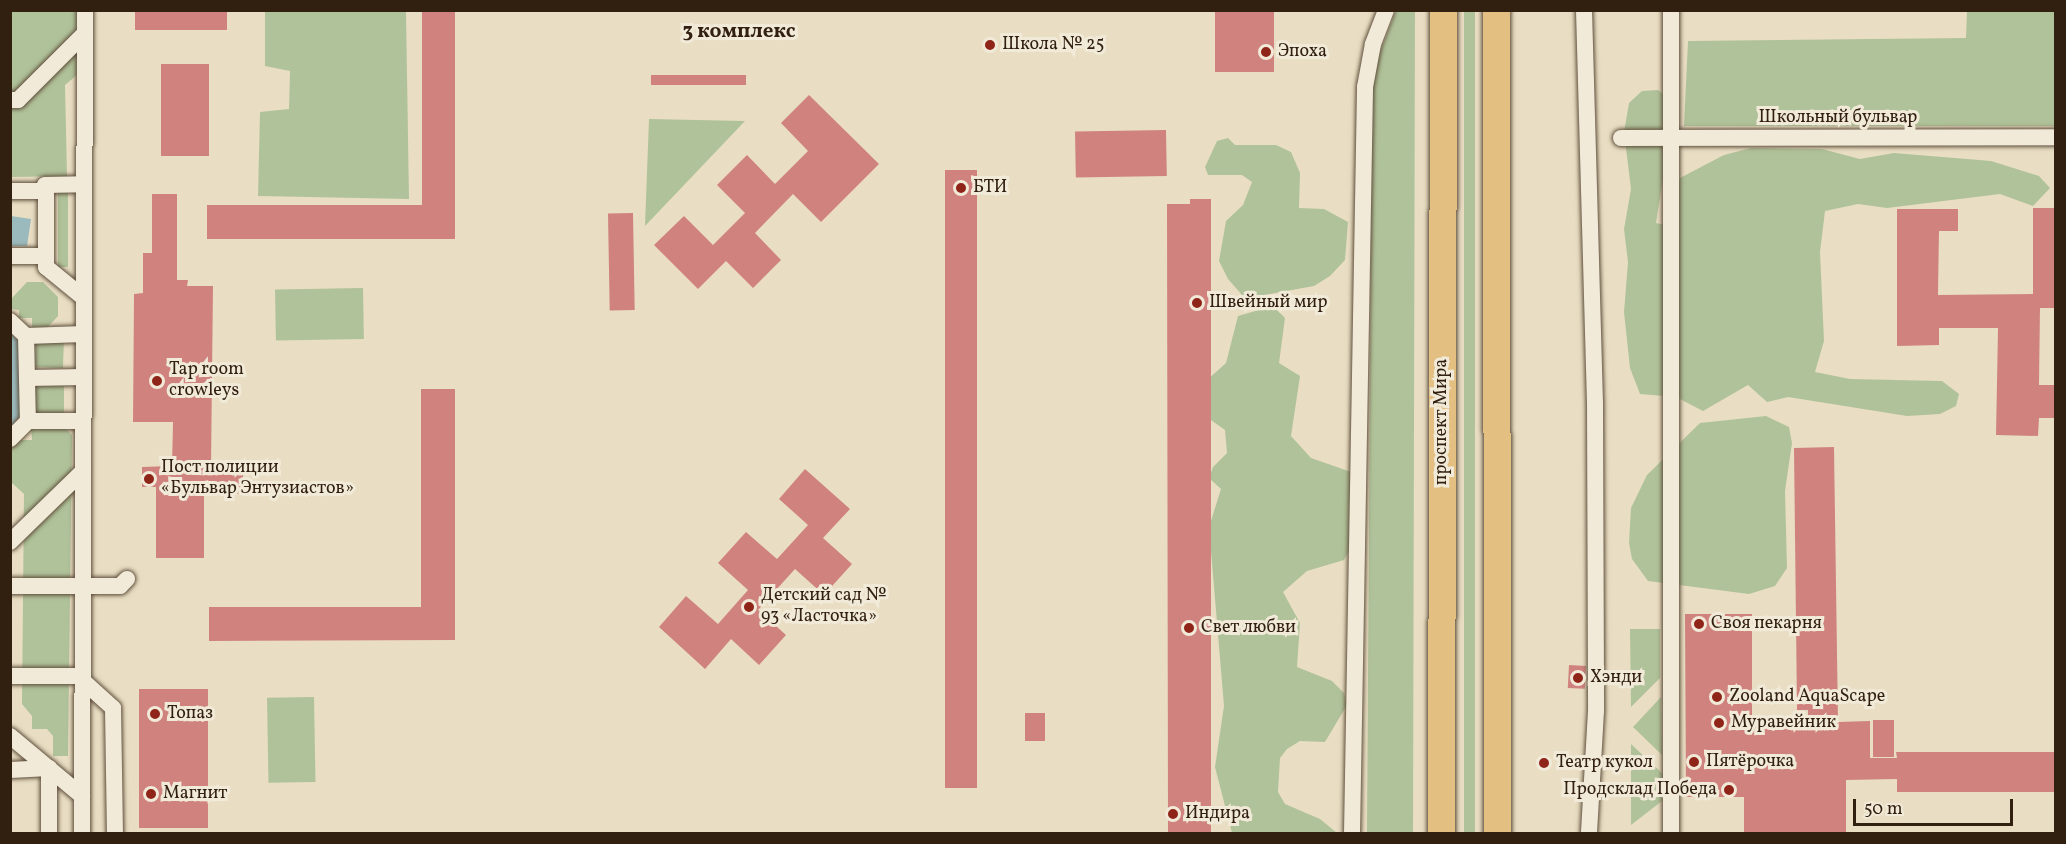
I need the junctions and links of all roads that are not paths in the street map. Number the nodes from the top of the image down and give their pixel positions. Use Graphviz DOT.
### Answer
graph roads {
  1 [pos="85,10"];
  2 [pos="1386,10"];
  3 [pos="1443,10"];
  4 [pos="1496,10"];
  5 [pos="1584,10"];
  6 [pos="1671,10"];
  7 [pos="85,33"];
  8 [pos="10,100"];
  9 [pos="1671,137"];
  10 [pos="2055,137"];
  11 [pos="1621,138"];
  12 [pos="84,184"];
  13 [pos="10,191"];
  14 [pos="46,191"];
  15 [pos="10,256"];
  16 [pos="46,256"];
  17 [pos="84,298"];
  18 [pos="10,321"];
  19 [pos="84,334"];
  20 [pos="26,336"];
  21 [pos="27,378"];
  22 [pos="84,378"];
  23 [pos="28,421"];
  24 [pos="83,421"];
  25 [pos="10,439"];
  26 [pos="83,471"];
  27 [pos="10,542"];
  28 [pos="127,579"];
  29 [pos="10,586"];
  30 [pos="83,587"];
  31 [pos="10,676"];
  32 [pos="82,678"];
  33 [pos="10,736"];
  34 [pos="49,768"];
  35 [pos="10,770"];
  36 [pos="82,796"];
  37 [pos="49,834"];
  38 [pos="82,834"];
  39 [pos="115,834"];
  40 [pos="1352,834"];
  41 [pos="1440,834"];
  42 [pos="1497,834"];
  43 [pos="1589,834"];
  44 [pos="1671,834"];
  1 -- 7 [label="street"];
  2 -- 40 [label="street"];
  3 -- 41 [label="main road, проспект Мира"];
  4 -- 42 [label="main road"];
  5 -- 43 [label="street"];
  6 -- 9 [label="street"];
  7 -- 8 [label="street"];
  7 -- 12 [label="street"];
  9 -- 10 [label="street, Школьный бульвар"];
  9 -- 11 [label="street, Школьный бульвар"];
  9 -- 44 [label="street"];
  12 -- 14 [label="street"];
  12 -- 17 [label="street"];
  13 -- 14 [label="street"];
  14 -- 16 [label="street"];
  15 -- 16 [label="street"];
  16 -- 17 [label="street"];
  17 -- 19 [label="street"];
  18 -- 20 [label="street"];
  19 -- 20 [label="street"];
  19 -- 22 [label="street"];
  20 -- 21 [label="street"];
  21 -- 22 [label="street"];
  21 -- 23 [label="street"];
  22 -- 24 [label="street"];
  23 -- 24 [label="street"];
  23 -- 25 [label="street"];
  24 -- 26 [label="street"];
  26 -- 27 [label="street"];
  26 -- 30 [label="street"];
  28 -- 30 [label="street"];
  29 -- 30 [label="street"];
  30 -- 32 [label="street"];
  31 -- 32 [label="street"];
  32 -- 36 [label="street"];
  32 -- 39 [label="street"];
  33 -- 34 [label="street"];
  34 -- 35 [label="street"];
  34 -- 36 [label="street"];
  34 -- 37 [label="street"];
  36 -- 38 [label="street"];
}
